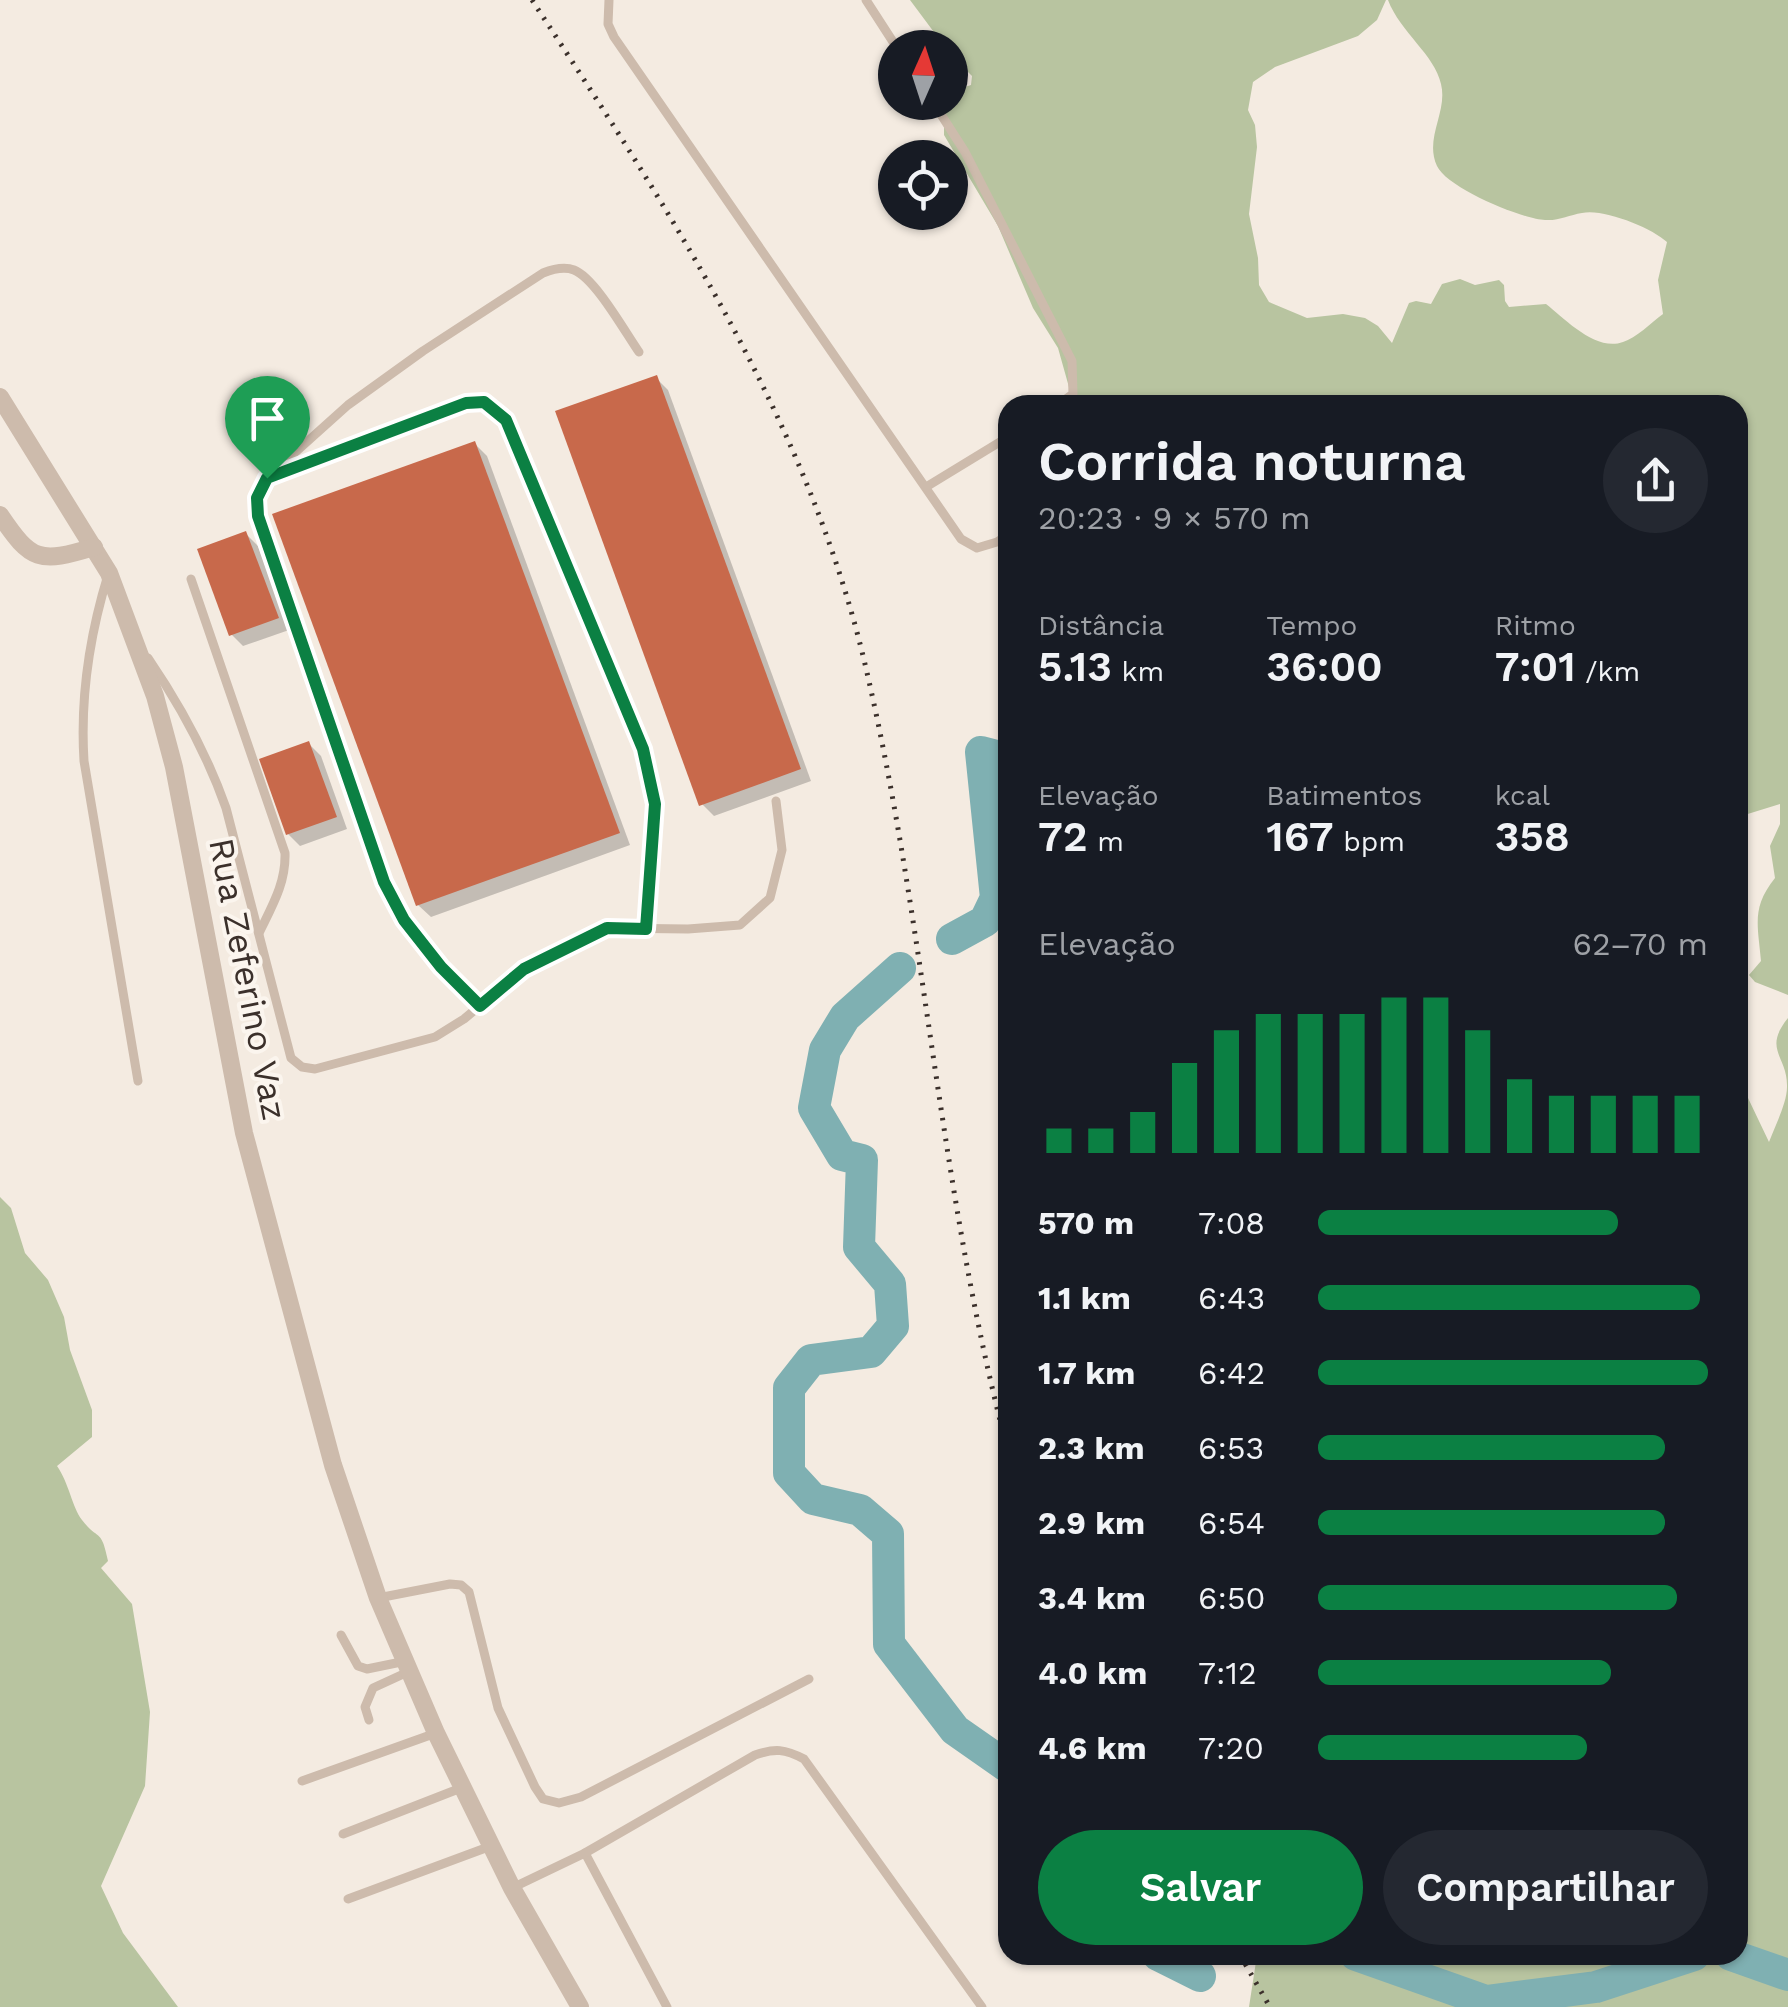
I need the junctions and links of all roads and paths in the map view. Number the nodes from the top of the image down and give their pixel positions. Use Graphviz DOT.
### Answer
graph roads {
  1 [pos="609,0"];
  2 [pos="866,0"];
  3 [pos="885,30"];
  4 [pos="944,120"];
  5 [pos="639,352"];
  6 [pos="1072,395"];
  7 [pos="0,397"];
  8 [pos="998,443"];
  9 [pos="267,478"];
  10 [pos="926,487"];
  11 [pos="0,515"];
  12 [pos="998,541"];
  13 [pos="94,548"];
  14 [pos="109,573"];
  15 [pos="192,579"];
  16 [pos="136,641"];
  17 [pos="776,801"];
  18 [pos="646,929"];
  19 [pos="259,933"];
  20 [pos="480,1006"];
  21 [pos="138,1080"];
  22 [pos="378,1598"];
  23 [pos="341,1635"];
  24 [pos="408,1666"];
  25 [pos="809,1679"];
  26 [pos="369,1720"];
  27 [pos="436,1733"];
  28 [pos="302,1781"];
  29 [pos="463,1788"];
  30 [pos="343,1834"];
  31 [pos="492,1846"];
  32 [pos="585,1852"];
  33 [pos="512,1888"];
  34 [pos="348,1900"];
  35 [pos="580,2007"];
  36 [pos="668,2007"];
  37 [pos="982,2007"];
  1 -- 10 [label="lane"];
  2 -- 3 [label="lane"];
  4 -- 6 [label="lane"];
  5 -- 9 [label="lane"];
  7 -- 13 [label="street, Rua Zeferino Vaz"];
  8 -- 10 [label="lane"];
  9 -- 18 [label="lane"];
  9 -- 20 [label="lane"];
  10 -- 12 [label="lane"];
  11 -- 13 [label="street"];
  13 -- 14 [label="street, Rua Zeferino Vaz"];
  14 -- 16 [label="street, Rua Zeferino Vaz"];
  14 -- 21 [label="lane"];
  15 -- 19 [label="lane"];
  16 -- 19 [label="lane"];
  16 -- 22 [label="street, Rua Zeferino Vaz"];
  17 -- 18 [label="lane"];
  18 -- 20 [label="lane"];
  19 -- 20 [label="lane"];
  22 -- 24 [label="street, Rua Zeferino Vaz"];
  22 -- 25 [label="lane"];
  23 -- 24 [label="lane"];
  24 -- 26 [label="lane"];
  24 -- 27 [label="street, Rua Zeferino Vaz"];
  27 -- 28 [label="lane"];
  27 -- 29 [label="street, Rua Zeferino Vaz"];
  29 -- 30 [label="lane"];
  29 -- 31 [label="street, Rua Zeferino Vaz"];
  31 -- 33 [label="street, Rua Zeferino Vaz"];
  31 -- 34 [label="lane"];
  32 -- 33 [label="lane"];
  32 -- 36 [label="lane"];
  32 -- 37 [label="lane"];
  33 -- 35 [label="street, Rua Zeferino Vaz"];
}
